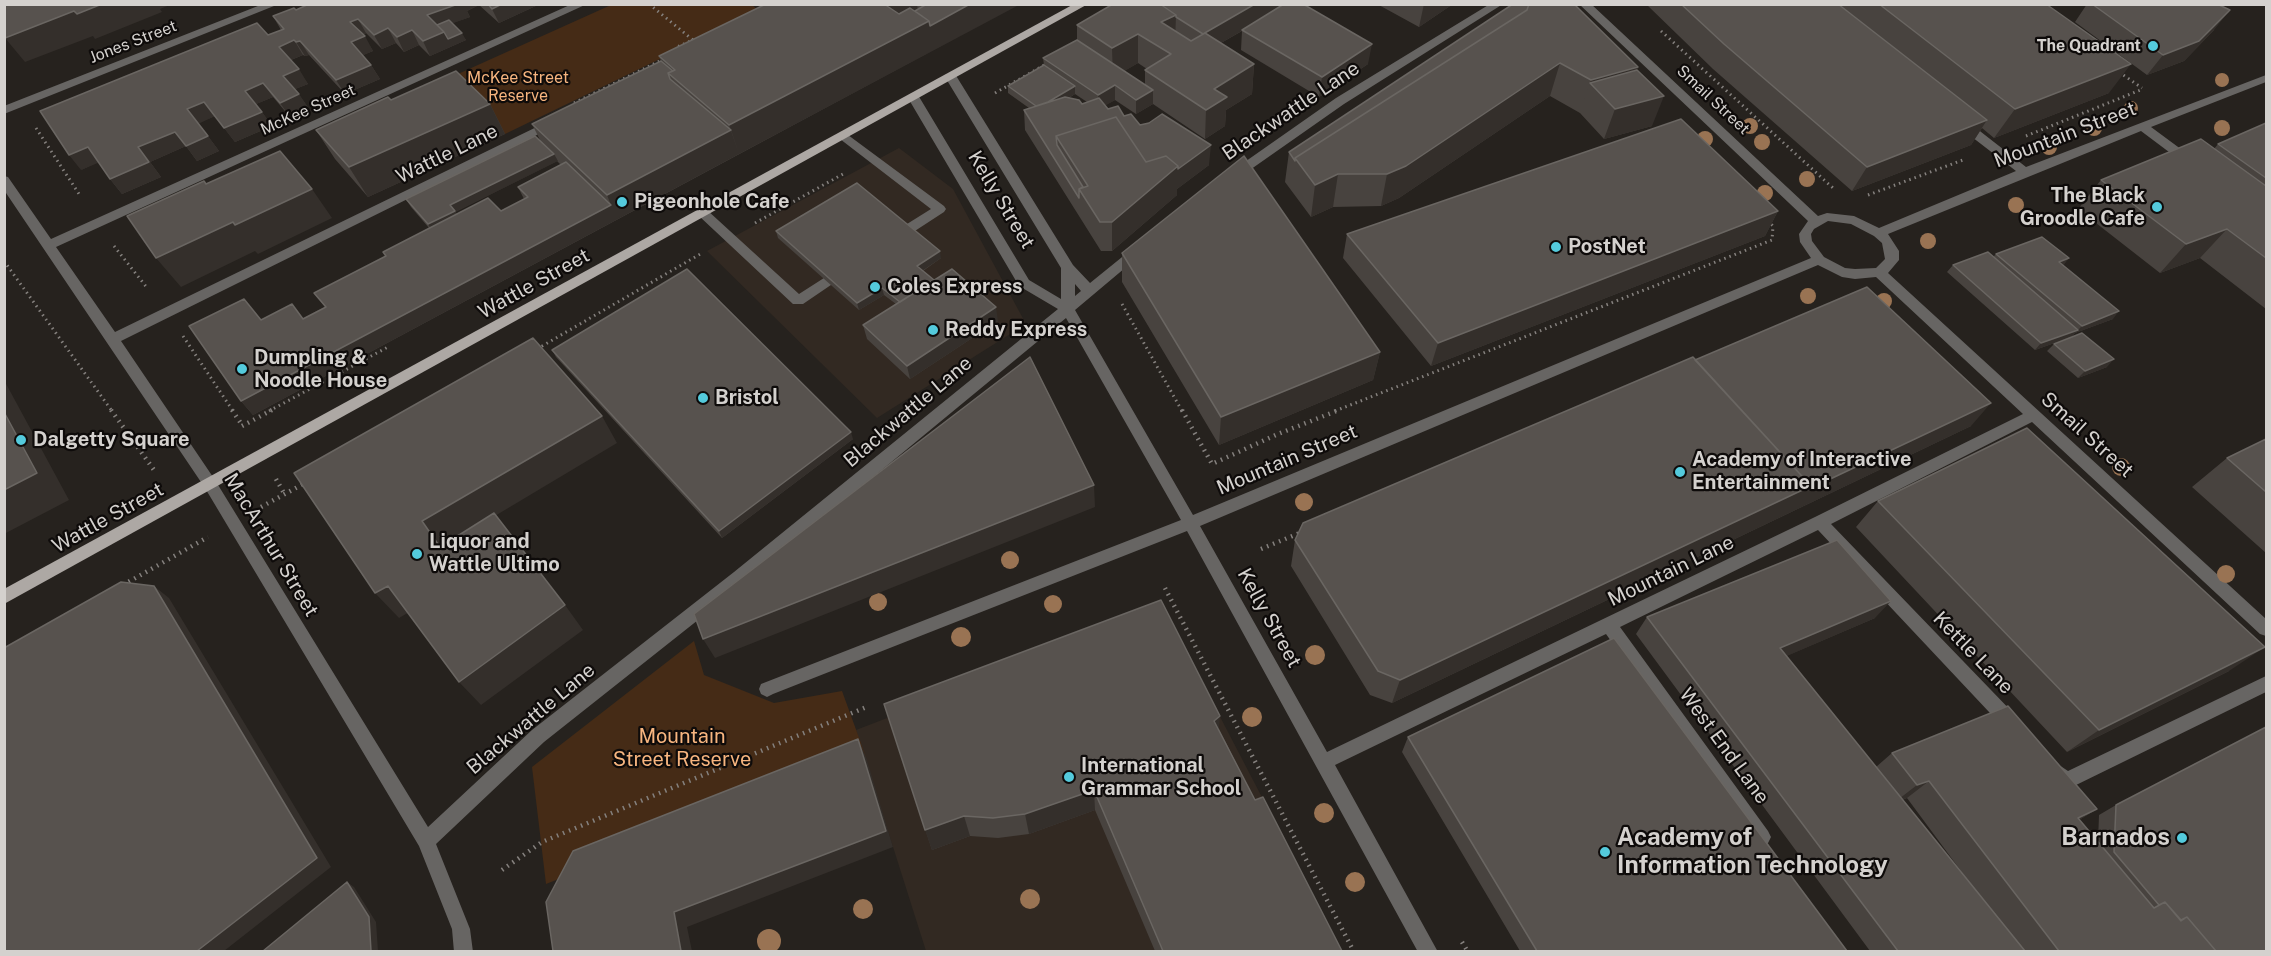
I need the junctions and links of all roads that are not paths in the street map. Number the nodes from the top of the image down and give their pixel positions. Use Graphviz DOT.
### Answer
graph roads {
  1 [pos="274,4"];
  2 [pos="582,4"];
  3 [pos="1083,4"];
  4 [pos="1498,4"];
  5 [pos="1584,4"];
  6 [pos="951,77"];
  7 [pos="2266,78"];
  8 [pos="914,98"];
  9 [pos="4,110"];
  10 [pos="1950,114"];
  11 [pos="568,117"];
  12 [pos="2143,127"];
  13 [pos="844,136"];
  14 [pos="2201,170"];
  15 [pos="2025,172"];
  16 [pos="4,180"];
  17 [pos="1218,188"];
  18 [pos="703,213"];
  19 [pos="1816,221"];
  20 [pos="1879,233"];
  21 [pos="49,245"];
  22 [pos="883,245"];
  23 [pos="1144,246"];
  24 [pos="1819,260"];
  25 [pos="855,264"];
  26 [pos="1068,268"];
  27 [pos="1879,272"];
  28 [pos="1089,291"];
  29 [pos="1068,309"];
  30 [pos="113,339"];
  31 [pos="2034,415"];
  32 [pos="210,484"];
  33 [pos="1820,522"];
  34 [pos="1190,523"];
  35 [pos="4,597"];
  36 [pos="1609,625"];
  37 [pos="2266,629"];
  38 [pos="2266,684"];
  39 [pos="767,688"];
  40 [pos="2025,738"];
  41 [pos="2042,755"];
  42 [pos="1324,762"];
  43 [pos="426,841"];
  44 [pos="1775,855"];
  45 [pos="464,951"];
  46 [pos="1428,951"];
  1 -- 9 [label="street, Jones Street"];
  2 -- 21 [label="street, McKee Street"];
  3 -- 6 [label="main road, Wattle Street"];
  4 -- 17 [label="street, Blackwattle Lane"];
  5 -- 19 [label="street, Smail Street"];
  6 -- 8 [label="main road, Wattle Street"];
  6 -- 26 [label="street, Kelly Street"];
  7 -- 12 [label="street, Mountain Street"];
  8 -- 13 [label="main road, Wattle Street"];
  8 -- 29 [label="street, Kelly Street"];
  10 -- 15 [label="street"];
  11 -- 30 [label="street, Wattle Lane"];
  12 -- 14 [label="street"];
  12 -- 15 [label="street, Mountain Street"];
  13 -- 18 [label="main road, Wattle Street"];
  13 -- 22 [label="street"];
  15 -- 20 [label="street, Mountain Street"];
  16 -- 21 [label="street, MacArthur Street"];
  18 -- 25 [label="street"];
  18 -- 32 [label="main road, Wattle Street"];
  19 -- 20 [label="street"];
  19 -- 24 [label="street"];
  20 -- 27 [label="street"];
  21 -- 30 [label="street, MacArthur Street"];
  23 -- 28 [label="street, Blackwattle Lane"];
  24 -- 27 [label="street"];
  24 -- 34 [label="street, Mountain Street"];
  26 -- 28 [label="street, Kelly Street"];
  26 -- 29 [label="street, Kelly Street"];
  27 -- 31 [label="street, Smail Street"];
  28 -- 29 [label="street, Blackwattle Lane"];
  29 -- 34 [label="street, Kelly Street"];
  29 -- 43 [label="street, Blackwattle Lane"];
  30 -- 32 [label="street, MacArthur Street"];
  31 -- 33 [label="street, Mountain Lane"];
  31 -- 37 [label="street, Smail Street"];
  32 -- 35 [label="main road, Wattle Street"];
  32 -- 43 [label="street, MacArthur Street"];
  33 -- 36 [label="street, Mountain Lane"];
  33 -- 40 [label="street, Kettle Lane"];
  34 -- 39 [label="street, Mountain Street"];
  34 -- 42 [label="street, Kelly Street"];
  36 -- 42 [label="street, Mountain Lane"];
  36 -- 44 [label="street, West End Lane"];
  38 -- 41 [label="street"];
  42 -- 46 [label="street, Kelly Street"];
  43 -- 45 [label="street, MacArthur Street"];
}
